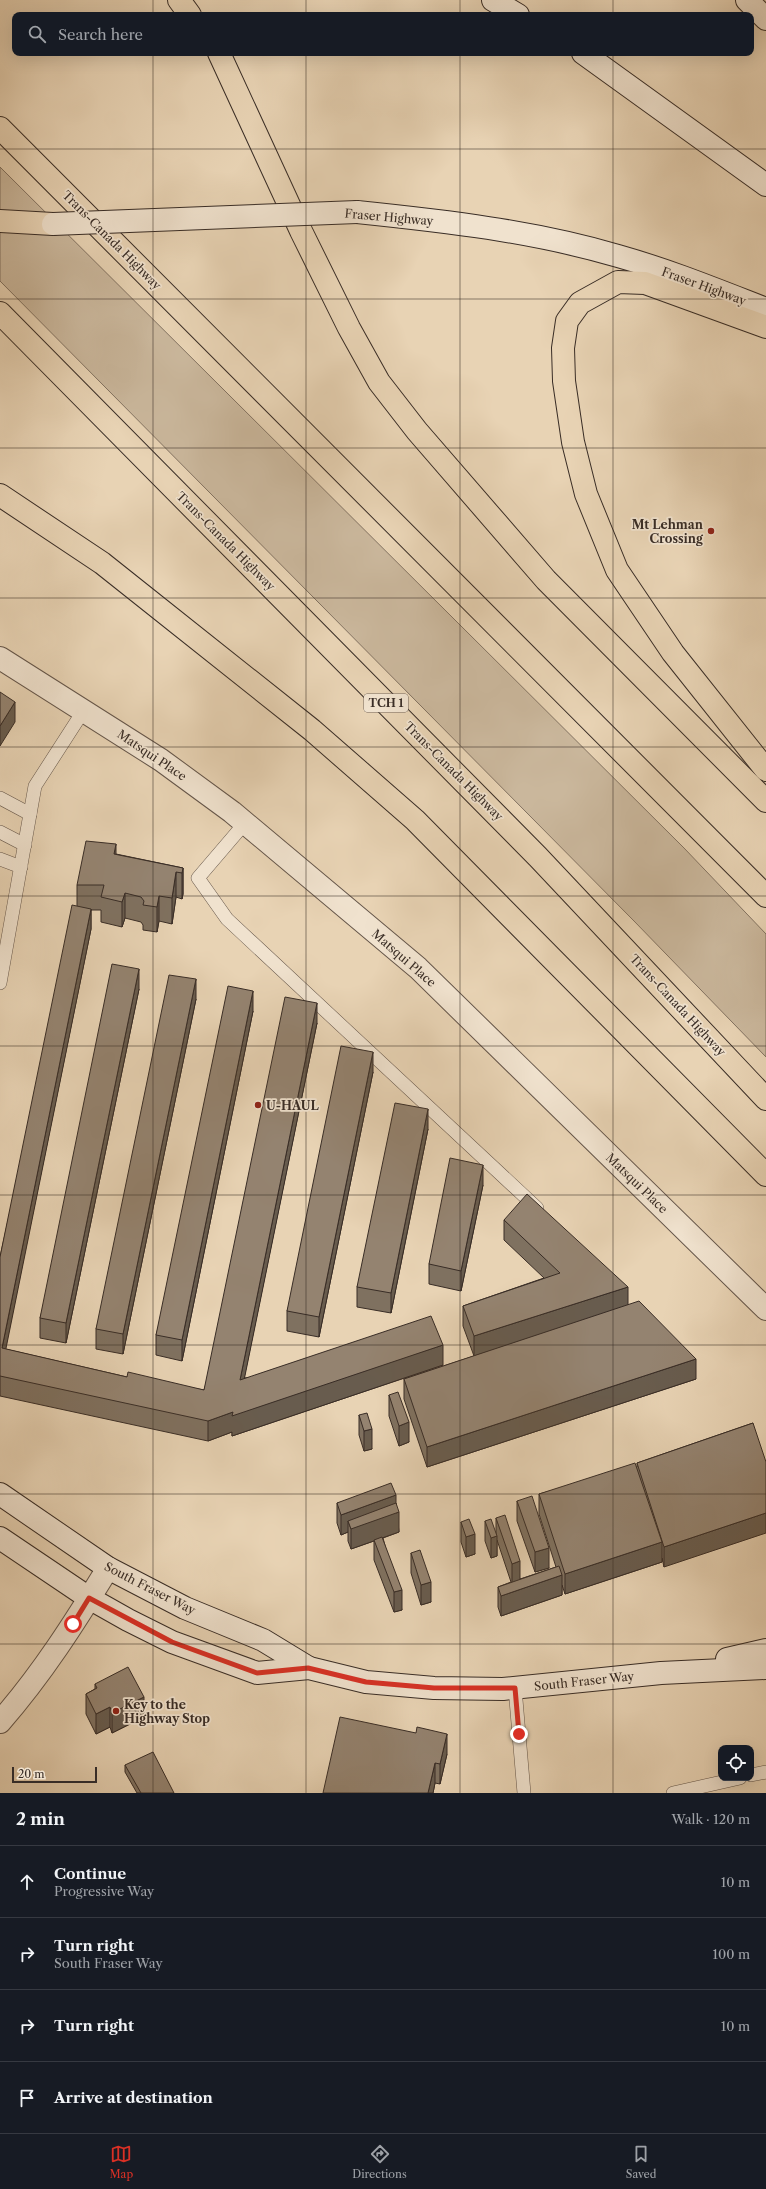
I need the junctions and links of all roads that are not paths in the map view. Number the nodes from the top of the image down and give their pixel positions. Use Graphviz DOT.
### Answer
graph roads {
  1 [pos="179,0"];
  2 [pos="493,0"];
  3 [pos="747,0"];
  4 [pos="188,12"];
  5 [pos="513,12"];
  6 [pos="766,19"];
  7 [pos="220,56"];
  8 [pos="587,56"];
  9 [pos="0,128"];
  10 [pos="766,185"];
  11 [pos="0,221"];
  12 [pos="53,224"];
  13 [pos="0,228"];
  14 [pos="766,309"];
  15 [pos="0,313"];
  16 [pos="766,327"];
  17 [pos="0,496"];
  18 [pos="0,658"];
  19 [pos="84,710"];
  20 [pos="766,770"];
  21 [pos="0,798"];
  22 [pos="766,801"];
  23 [pos="30,814"];
  24 [pos="245,823"];
  25 [pos="0,832"];
  26 [pos="25,844"];
  27 [pos="0,859"];
  28 [pos="21,867"];
  29 [pos="766,896"];
  30 [pos="5,934"];
  31 [pos="0,983"];
  32 [pos="766,1099"];
  33 [pos="766,1175"];
  34 [pos="545,1216"];
  35 [pos="766,1309"];
  36 [pos="0,1494"];
  37 [pos="0,1538"];
  38 [pos="108,1568"];
  39 [pos="89,1598"];
  40 [pos="766,1650"];
  41 [pos="308,1668"];
  42 [pos="766,1668"];
  43 [pos="661,1672"];
  44 [pos="515,1688"];
  45 [pos="0,1722"];
  46 [pos="766,1772"];
  47 [pos="754,1774"];
  48 [pos="727,1781"];
  49 [pos="524,1793"];
  50 [pos="673,1793"];
  1 -- 4 [label="highway"];
  2 -- 5 [label="street"];
  3 -- 6 [label="street"];
  7 -- 22 [label="highway"];
  8 -- 10 [label="street"];
  9 -- 29 [label="highway, Trans-Canada Highway"];
  11 -- 12 [label="highway"];
  12 -- 13 [label="street, Fraser Highway"];
  12 -- 14 [label="street, Fraser Highway, bridge"];
  15 -- 32 [label="highway, Trans-Canada Highway / TCH 1"];
  16 -- 20 [label="highway"];
  17 -- 33 [label="highway"];
  18 -- 19 [label="street, Matsqui Place"];
  19 -- 23 [label="lane"];
  19 -- 24 [label="street, Matsqui Place"];
  21 -- 23 [label="lane"];
  23 -- 26 [label="lane"];
  24 -- 34 [label="lane"];
  24 -- 35 [label="street, Matsqui Place"];
  25 -- 26 [label="lane"];
  26 -- 28 [label="lane"];
  27 -- 28 [label="lane"];
  28 -- 30 [label="lane"];
  30 -- 31 [label="lane"];
  36 -- 38 [label="street, South Fraser Way"];
  37 -- 39 [label="street, South Fraser Way"];
  38 -- 39 [label="street"];
  38 -- 41 [label="street, South Fraser Way"];
  39 -- 41 [label="street, South Fraser Way"];
  39 -- 45 [label="street"];
  40 -- 43 [label="street"];
  41 -- 44 [label="street, South Fraser Way"];
  42 -- 43 [label="street, South Fraser Way"];
  43 -- 44 [label="street, South Fraser Way"];
  44 -- 49 [label="lane"];
  46 -- 47 [label="lane"];
  48 -- 50 [label="lane"];
}
